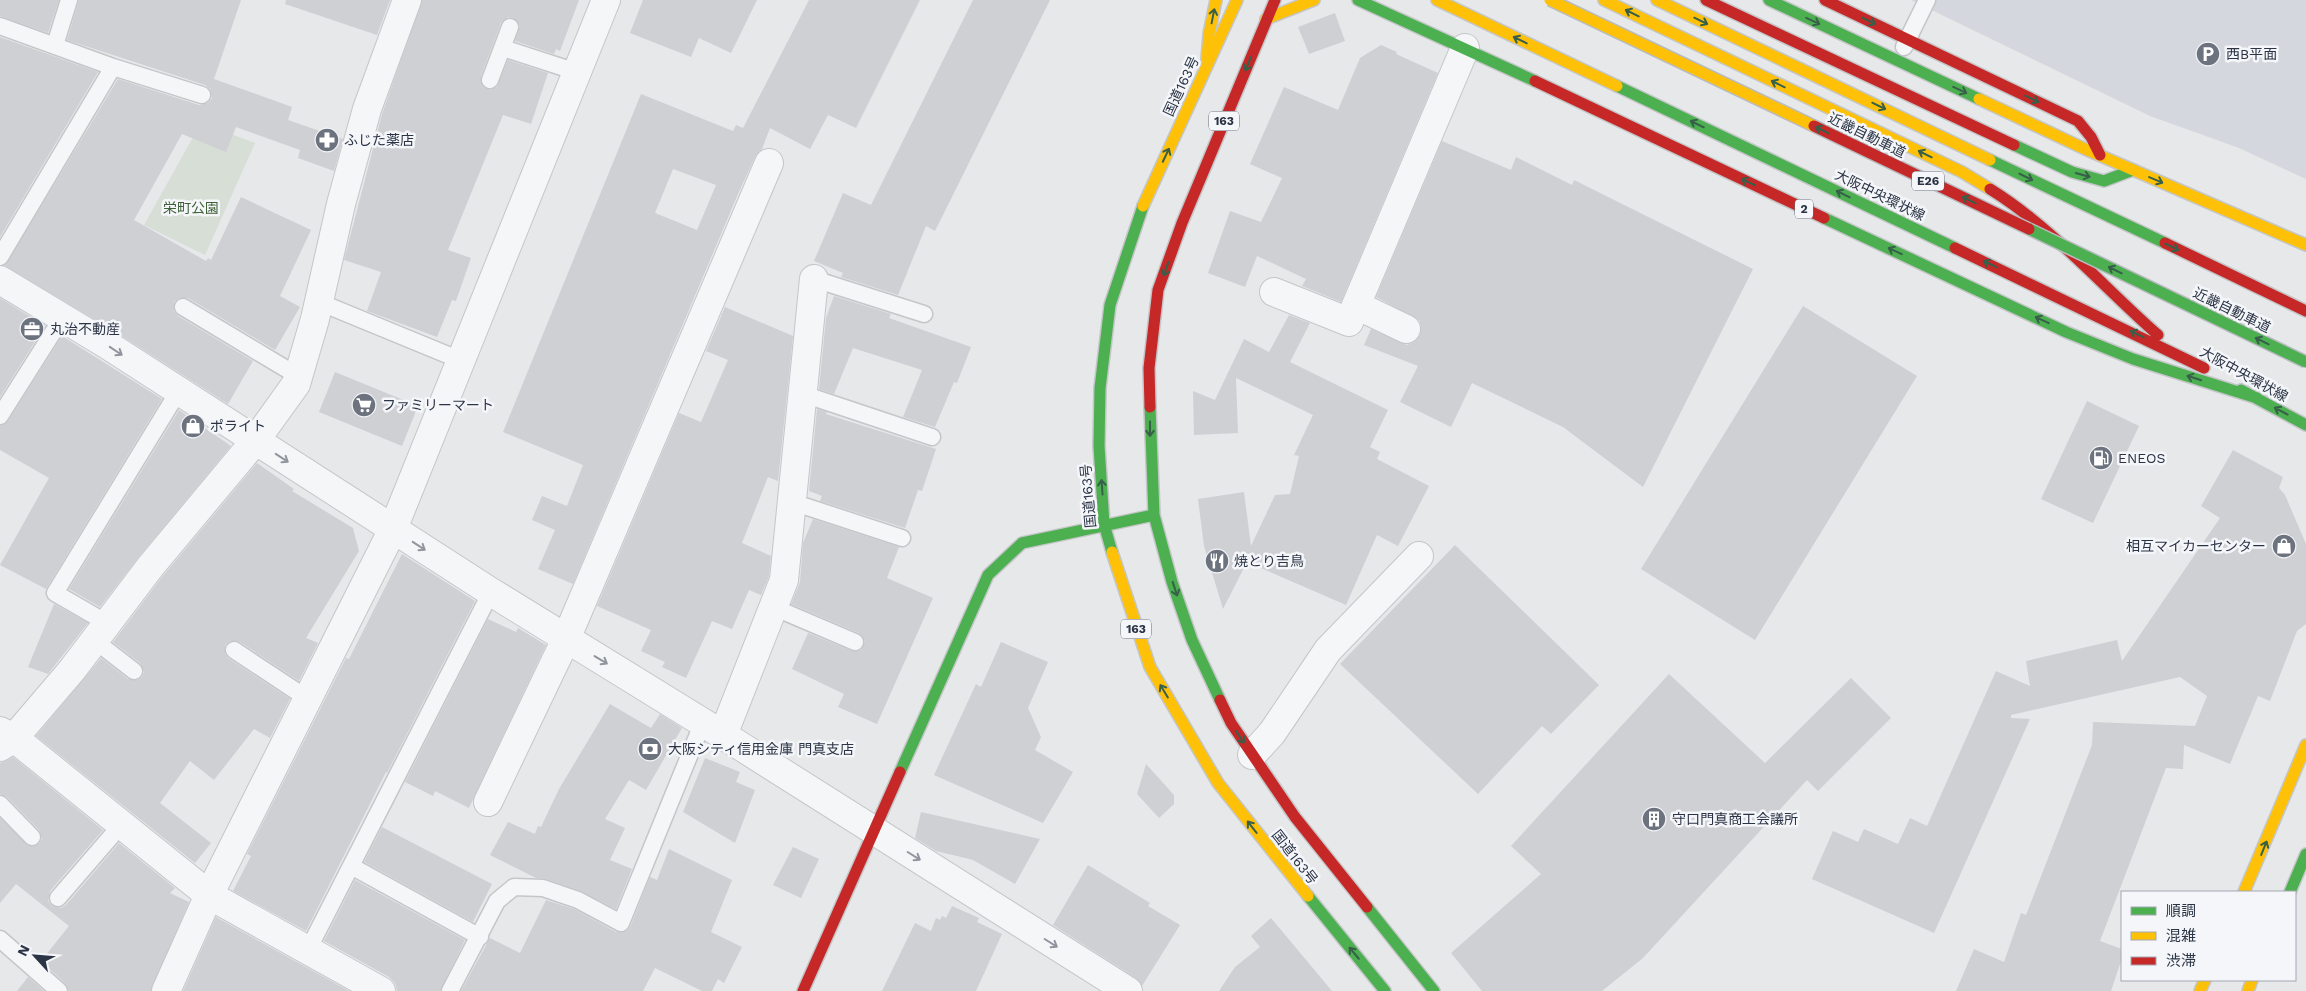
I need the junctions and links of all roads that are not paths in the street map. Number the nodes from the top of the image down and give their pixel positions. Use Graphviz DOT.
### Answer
graph roads {
  1 [pos="69,0"];
  2 [pos="407,0"];
  3 [pos="606,0"];
  4 [pos="1216,0"];
  5 [pos="1237,0"];
  6 [pos="1275,0"];
  7 [pos="1314,0"];
  8 [pos="1358,0"];
  9 [pos="1437,0"];
  10 [pos="1550,0"];
  11 [pos="1604,0"];
  12 [pos="1657,0"];
  13 [pos="1706,0"];
  14 [pos="1769,0"];
  15 [pos="1825,0"];
  16 [pos="1927,0"];
  17 [pos="1266,19"];
  18 [pos="0,26"];
  19 [pos="510,27"];
  20 [pos="1908,40"];
  21 [pos="55,45"];
  22 [pos="503,48"];
  23 [pos="1465,48"];
  24 [pos="1898,61"];
  25 [pos="1207,66"];
  26 [pos="113,68"];
  27 [pos="577,72"];
  28 [pos="490,80"];
  29 [pos="202,95"];
  30 [pos="2100,155"];
  31 [pos="769,163"];
  32 [pos="2133,170"];
  33 [pos="2306,245"];
  34 [pos="0,257"];
  35 [pos="814,279"];
  36 [pos="0,280"];
  37 [pos="1274,292"];
  38 [pos="319,302"];
  39 [pos="1356,305"];
  40 [pos="183,306"];
  41 [pos="2306,311"];
  42 [pos="924,314"];
  43 [pos="62,318"];
  44 [pos="1406,328"];
  45 [pos="2182,356"];
  46 [pos="460,360"];
  47 [pos="2306,362"];
  48 [pos="298,376"];
  49 [pos="178,392"];
  50 [pos="803,394"];
  51 [pos="2257,398"];
  52 [pos="0,416"];
  53 [pos="2306,424"];
  54 [pos="932,436"];
  55 [pos="254,441"];
  56 [pos="792,502"];
  57 [pos="1154,515"];
  58 [pos="1104,524"];
  59 [pos="393,529"];
  60 [pos="902,538"];
  61 [pos="1419,556"];
  62 [pos="491,592"];
  63 [pos="774,608"];
  64 [pos="101,631"];
  65 [pos="566,639"];
  66 [pos="855,642"];
  67 [pos="234,650"];
  68 [pos="134,671"];
  69 [pos="308,699"];
  70 [pos="713,729"];
  71 [pos="5,739"];
  72 [pos="2306,745"];
  73 [pos="1252,755"];
  74 [pos="488,802"];
  75 [pos="0,804"];
  76 [pos="121,826"];
  77 [pos="873,830"];
  78 [pos="32,837"];
  79 [pos="2306,854"];
  80 [pos="351,866"];
  81 [pos="2244,891"];
  82 [pos="2290,891"];
  83 [pos="209,895"];
  84 [pos="58,898"];
  85 [pos="480,937"];
  86 [pos="0,939"];
  87 [pos="308,950"];
  88 [pos="59,991"];
  89 [pos="166,991"];
  90 [pos="381,991"];
  91 [pos="450,991"];
  92 [pos="803,991"];
  93 [pos="1128,991"];
  94 [pos="1385,991"];
  95 [pos="1434,991"];
  1 -- 21 [label="lane"];
  2 -- 38 [label="street"];
  3 -- 27 [label="street"];
  25 -- 4 [label="main road, one-way"];
  5 -- 25 [label="main road, 国道163号 / 163"];
  6 -- 17 [label="main road, 国道163号 / 163"];
  7 -- 17 [label="main road"];
  8 -- 23 [label="main road, 2"];
  45 -- 9 [label="main road, 大阪中央環状線 / 2, one-way"];
  47 -- 10 [label="main road, 近畿自動車道 / E26, one-way, bridge"];
  45 -- 11 [label="main road, one-way"];
  12 -- 41 [label="main road, one-way"];
  13 -- 32 [label="main road, one-way"];
  14 -- 24 [label="main road, one-way"];
  15 -- 20 [label="main road, one-way"];
  16 -- 20 [label="lane"];
  17 -- 57 [label="main road, 国道163号 / 163, one-way"];
  18 -- 21 [label="lane"];
  19 -- 22 [label="lane"];
  20 -- 24 [label="lane"];
  20 -- 30 [label="main road, one-way"];
  21 -- 26 [label="lane"];
  22 -- 27 [label="lane"];
  22 -- 28 [label="lane"];
  23 -- 39 [label="street"];
  51 -- 23 [label="main road, 2, one-way"];
  24 -- 30 [label="main road, one-way"];
  58 -- 25 [label="main road, 国道163号 / 163, one-way"];
  26 -- 29 [label="lane"];
  26 -- 34 [label="lane"];
  27 -- 46 [label="street"];
  30 -- 32 [label="main road"];
  31 -- 65 [label="street"];
  32 -- 33 [label="main road, one-way"];
  35 -- 42 [label="lane"];
  35 -- 50 [label="street"];
  36 -- 43 [label="street"];
  37 -- 39 [label="street"];
  38 -- 46 [label="lane"];
  38 -- 48 [label="street"];
  39 -- 44 [label="street"];
  40 -- 48 [label="lane"];
  43 -- 49 [label="street, one-way"];
  43 -- 52 [label="lane"];
  45 -- 51 [label="main road, 大阪中央環状線 / 2"];
  46 -- 59 [label="street"];
  48 -- 55 [label="street"];
  49 -- 55 [label="street"];
  49 -- 64 [label="lane"];
  50 -- 54 [label="lane"];
  50 -- 56 [label="street"];
  53 -- 51 [label="main road, 大阪中央環状線 / 2, one-way"];
  55 -- 59 [label="street, one-way"];
  55 -- 64 [label="street"];
  56 -- 60 [label="lane"];
  56 -- 63 [label="street"];
  57 -- 58 [label="main road"];
  57 -- 73 [label="main road, 国道163号 / 163, one-way"];
  58 -- 77 [label="main road"];
  94 -- 58 [label="main road, 国道163号 / 163, one-way"];
  59 -- 62 [label="street, one-way"];
  59 -- 69 [label="street"];
  61 -- 73 [label="street"];
  62 -- 65 [label="street"];
  62 -- 80 [label="lane"];
  63 -- 66 [label="lane"];
  63 -- 70 [label="street"];
  64 -- 68 [label="lane"];
  64 -- 71 [label="street"];
  65 -- 70 [label="street, one-way"];
  65 -- 74 [label="street"];
  67 -- 69 [label="lane"];
  69 -- 83 [label="street"];
  70 -- 77 [label="street"];
  70 -- 85 [label="lane"];
  71 -- 76 [label="street"];
  81 -- 72 [label="main road, one-way"];
  73 -- 95 [label="main road, 国道163号 / 163"];
  75 -- 78 [label="lane"];
  76 -- 83 [label="street"];
  76 -- 84 [label="lane"];
  77 -- 92 [label="main road"];
  77 -- 93 [label="street, one-way"];
  79 -- 82 [label="main road"];
  80 -- 85 [label="lane"];
  80 -- 87 [label="lane"];
  83 -- 87 [label="street"];
  83 -- 89 [label="street"];
  85 -- 91 [label="lane"];
  86 -- 88 [label="lane"];
  87 -- 90 [label="street"];
}
